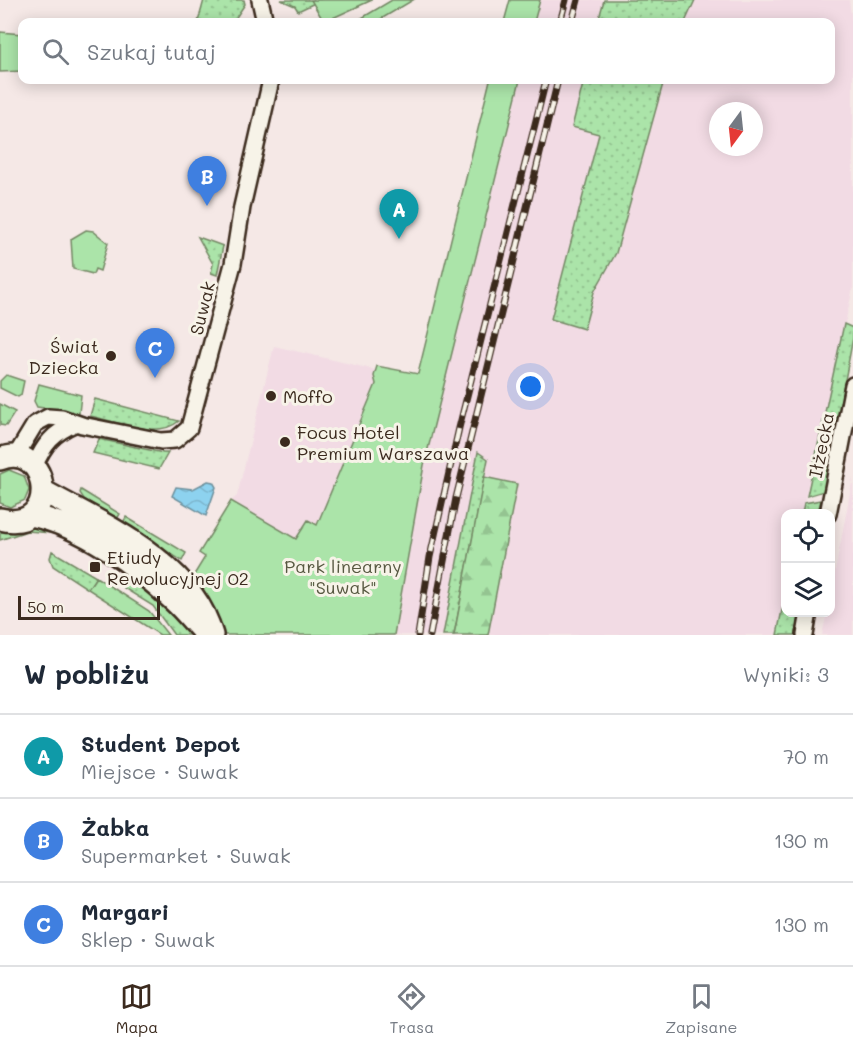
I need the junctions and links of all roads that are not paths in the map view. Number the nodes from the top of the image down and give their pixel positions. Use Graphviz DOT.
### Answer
graph roads {
  1 [pos="260,0"];
  2 [pos="264,18"];
  3 [pos="270,84"];
  4 [pos="853,385"];
  5 [pos="76,423"];
  6 [pos="8,458"];
  7 [pos="34,467"];
  8 [pos="43,491"];
  9 [pos="829,509"];
  10 [pos="31,515"];
  11 [pos="0,519"];
  12 [pos="808,617"];
  13 [pos="206,635"];
  14 [pos="212,635"];
  15 [pos="805,635"];
  1 -- 2 [label="street"];
  3 -- 5 [label="street, Suwak"];
  4 -- 9 [label="street, Iłżecka"];
  5 -- 6 [label="street, Suwak"];
  5 -- 7 [label="street"];
  6 -- 7 [label="street"];
  7 -- 8 [label="street"];
  8 -- 10 [label="street"];
  8 -- 14 [label="street"];
  10 -- 11 [label="street"];
  10 -- 13 [label="street"];
  12 -- 15 [label="street"];
}
